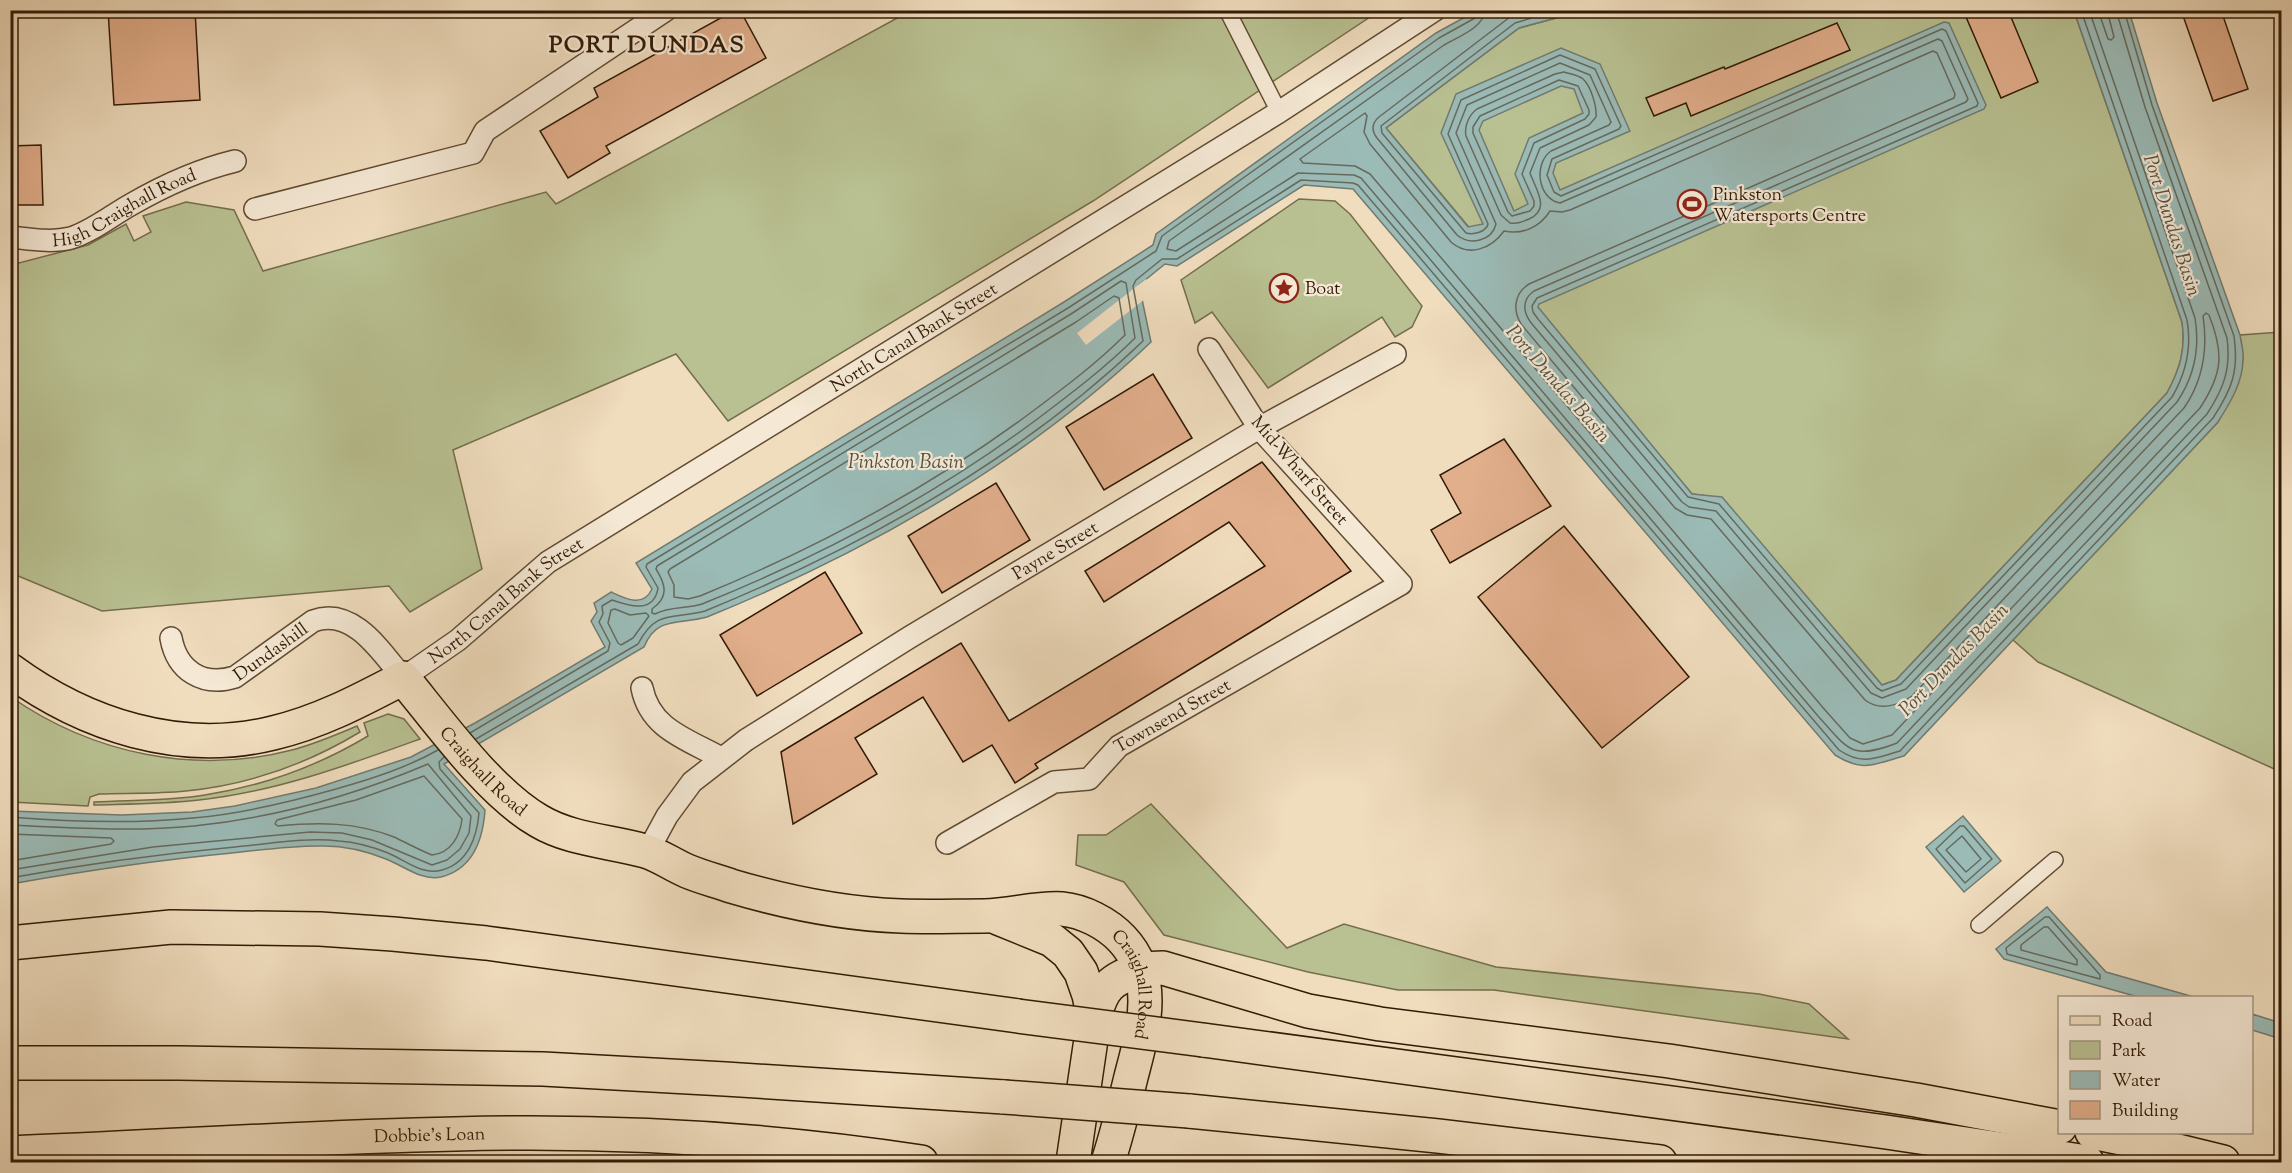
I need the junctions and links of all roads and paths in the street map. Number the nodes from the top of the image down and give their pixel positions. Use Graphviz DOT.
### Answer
graph roads {
  1 [pos="666,10"];
  2 [pos="1227,10"];
  3 [pos="1435,10"];
  4 [pos="1279,112"];
  5 [pos="235,161"];
  6 [pos="255,209"];
  7 [pos="10,237"];
  8 [pos="1209,349"];
  9 [pos="1395,354"];
  10 [pos="1259,428"];
  11 [pos="1401,584"];
  12 [pos="171,638"];
  13 [pos="10,670"];
  14 [pos="403,678"];
  15 [pos="642,688"];
  16 [pos="720,758"];
  17 [pos="947,843"];
  18 [pos="648,851"];
  19 [pos="2055,860"];
  20 [pos="993,916"];
  21 [pos="1979,925"];
  22 [pos="10,943"];
  23 [pos="1152,968"];
  24 [pos="1095,1019"];
  25 [pos="10,1064"];
  26 [pos="2058,1126"];
  27 [pos="2102,1134"];
  28 [pos="10,1153"];
  29 [pos="861,1157"];
  30 [pos="921,1162"];
  31 [pos="1073,1162"];
  32 [pos="1108,1162"];
  33 [pos="1660,1162"];
  34 [pos="2087,1162"];
  35 [pos="2223,1162"];
  1 -- 6 [label="street"];
  2 -- 4 [label="street"];
  3 -- 4 [label="street, North Canal Bank Street"];
  4 -- 14 [label="street, North Canal Bank Street"];
  5 -- 7 [label="street, High Craighall Road"];
  8 -- 10 [label="street, Mid-Wharf Street"];
  9 -- 10 [label="street, Payne Street"];
  10 -- 11 [label="street, Mid-Wharf Street"];
  10 -- 16 [label="street, Payne Street"];
  11 -- 17 [label="street, Townsend Street"];
  12 -- 14 [label="street, Dundashill"];
  13 -- 14 [label="main road"];
  14 -- 18 [label="main road, Craighall Road"];
  15 -- 16 [label="street"];
  16 -- 18 [label="street, Payne Street"];
  18 -- 20 [label="main road, Craighall Road"];
  19 -- 21 [label="street"];
  20 -- 23 [label="main road, Craighall Road"];
  20 -- 24 [label="main road, Craighall Road"];
  22 -- 34 [label="main road, bridge"];
  23 -- 24 [label="main road"];
  23 -- 26 [label="main road"];
  23 -- 32 [label="main road, Craighall Road"];
  24 -- 31 [label="main road, Craighall Road"];
  25 -- 33 [label="main road, bridge"];
  27 -- 35 [label="main road"];
  28 -- 29 [label="main road, Dobbie's Loan"];
  29 -- 30 [label="main road, Dobbie's Loan"];
}
